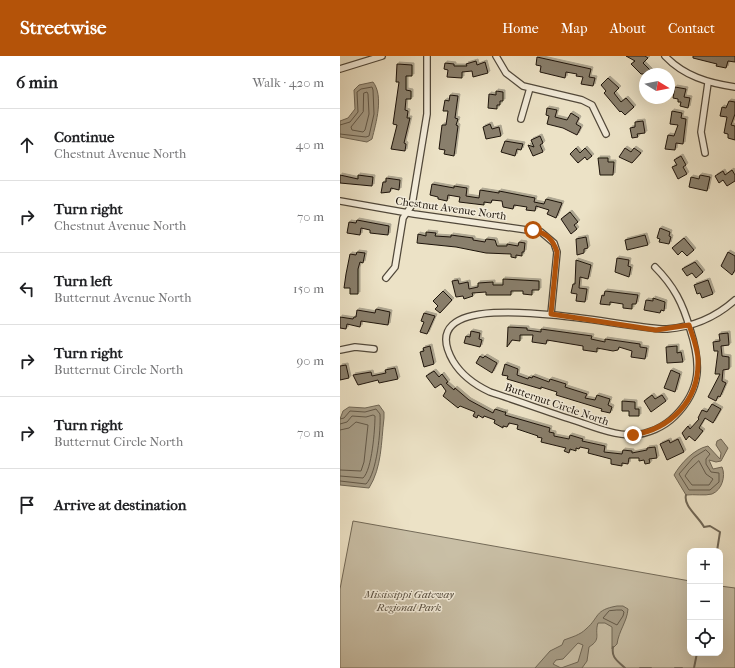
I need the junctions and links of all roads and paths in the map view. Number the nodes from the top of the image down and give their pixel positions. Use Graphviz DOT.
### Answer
graph roads {
  1 [pos="382,56"];
  2 [pos="427,56"];
  3 [pos="496,56"];
  4 [pos="665,56"];
  5 [pos="340,69"];
  6 [pos="708,83"];
  7 [pos="735,87"];
  8 [pos="530,88"];
  9 [pos="521,119"];
  10 [pos="606,134"];
  11 [pos="706,153"];
  12 [pos="340,201"];
  13 [pos="407,213"];
  14 [pos="655,267"];
  15 [pos="386,278"];
  16 [pos="735,300"];
  17 [pos="551,314"];
  18 [pos="689,325"];
  19 [pos="374,349"];
  20 [pos="340,350"];
  1 -- 5 [label="street"];
  2 -- 13 [label="street"];
  3 -- 8 [label="street"];
  4 -- 6 [label="street"];
  6 -- 7 [label="street"];
  6 -- 11 [label="street"];
  8 -- 9 [label="street"];
  8 -- 10 [label="street"];
  12 -- 13 [label="street, Chestnut Avenue North"];
  13 -- 15 [label="street"];
  13 -- 17 [label="street, Chestnut Avenue North"];
  14 -- 18 [label="street, Butternut Circle North"];
  16 -- 18 [label="street"];
  17 -- 18 [label="street"];
  17 -- 18 [label="street, Butternut Circle North"];
  19 -- 20 [label="street"];
}
